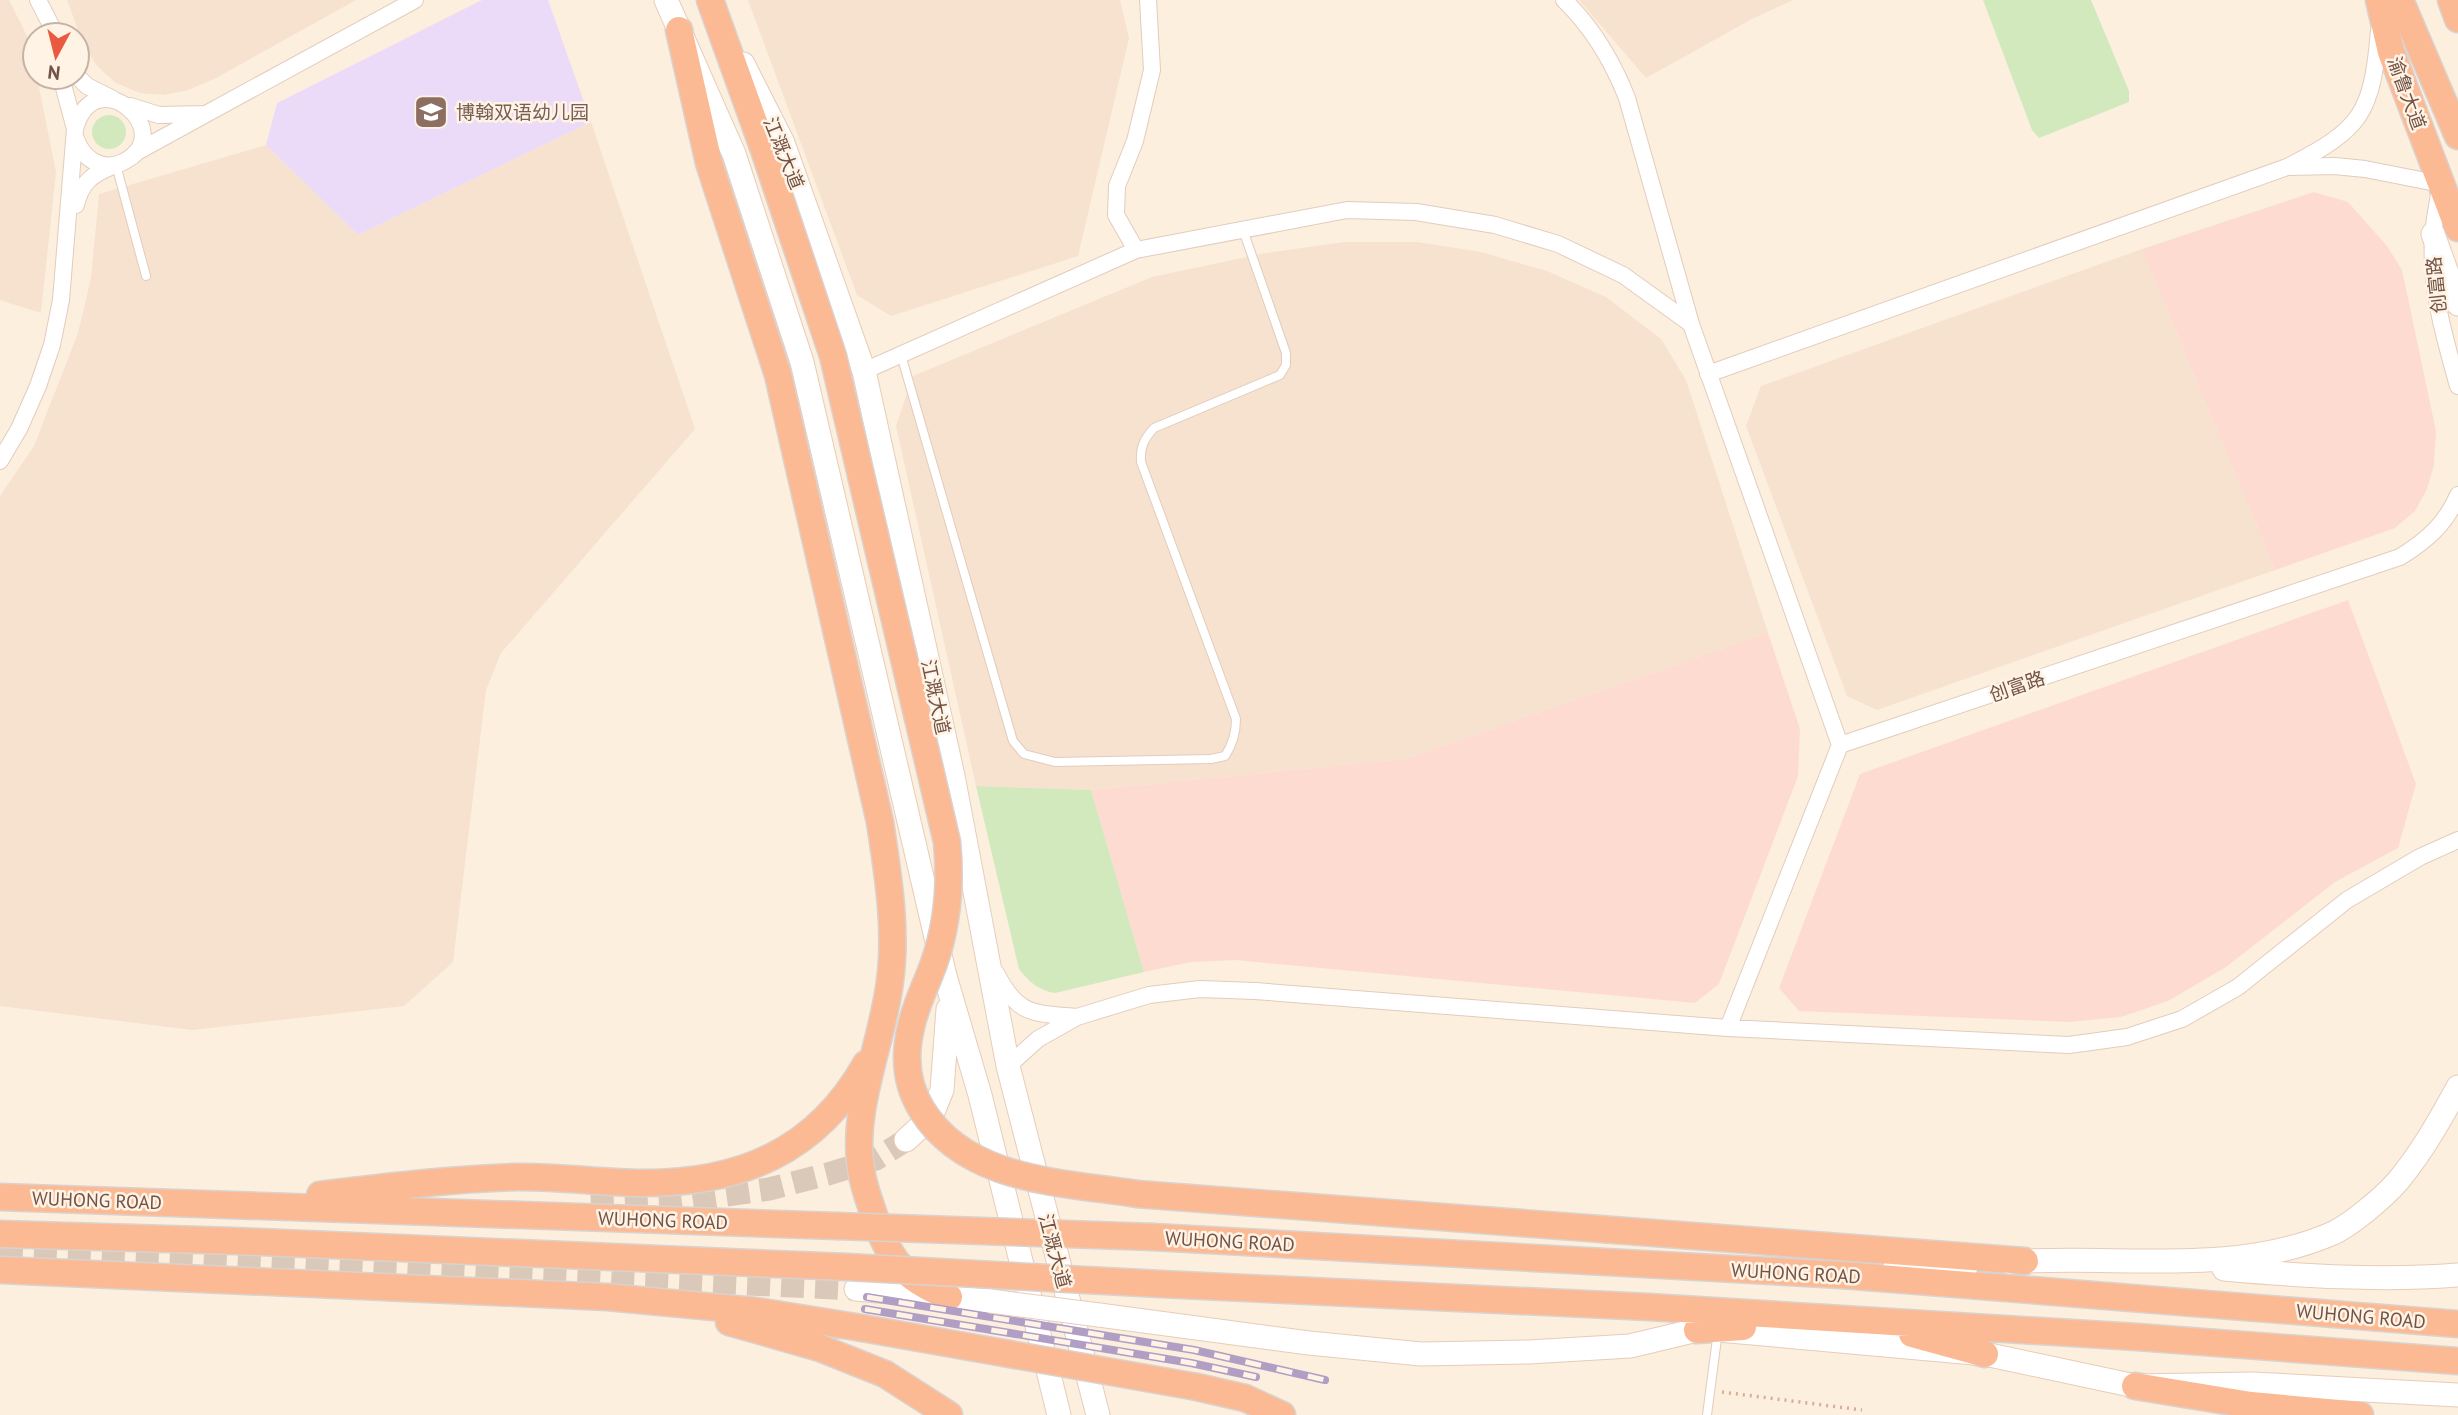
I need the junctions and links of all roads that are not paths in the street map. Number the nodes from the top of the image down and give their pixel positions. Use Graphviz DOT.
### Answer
graph roads {
  1 [pos="415,0"];
  2 [pos="666,0"];
  3 [pos="711,0"];
  4 [pos="1148,0"];
  5 [pos="1563,0"];
  6 [pos="2451,0"];
  7 [pos="39,3"];
  8 [pos="2387,4"];
  9 [pos="2458,19"];
  10 [pos="45,21"];
  11 [pos="49,21"];
  12 [pos="679,30"];
  13 [pos="91,88"];
  14 [pos="65,91"];
  15 [pos="120,102"];
  16 [pos="206,114"];
  17 [pos="76,134"];
  18 [pos="2458,136"];
  19 [pos="135,153"];
  20 [pos="116,165"];
  21 [pos="2287,167"];
  22 [pos="2441,184"];
  23 [pos="1243,230"];
  24 [pos="2446,231"];
  25 [pos="66,249"];
  26 [pos="1136,250"];
  27 [pos="146,276"];
  28 [pos="2458,304"];
  29 [pos="1691,324"];
  30 [pos="901,355"];
  31 [pos="864,371"];
  32 [pos="1708,374"];
  33 [pos="2458,386"];
  34 [pos="0,461"];
  35 [pos="2458,495"];
  36 [pos="1840,745"];
  37 [pos="2458,841"];
  38 [pos="985,953"];
  39 [pos="949,989"];
  40 [pos="1077,1017"];
  41 [pos="883,1020"];
  42 [pos="1728,1028"];
  43 [pos="1008,1066"];
  44 [pos="2458,1087"];
  45 [pos="906,1140"];
  46 [pos="0,1196"];
  47 [pos="240,1205"];
  48 [pos="0,1234"];
  49 [pos="1682,1236"];
  50 [pos="2025,1261"];
  51 [pos="2145,1262"];
  52 [pos="0,1270"];
  53 [pos="1842,1275"];
  54 [pos="2458,1275"];
  55 [pos="851,1278"];
  56 [pos="607,1297"];
  57 [pos="949,1297"];
  58 [pos="1860,1320"];
  59 [pos="2458,1324"];
  60 [pos="1708,1330"];
  61 [pos="1985,1354"];
  62 [pos="2458,1361"];
  63 [pos="2135,1386"];
  64 [pos="2458,1395"];
  65 [pos="949,1415"];
  66 [pos="1059,1415"];
  67 [pos="1098,1415"];
  68 [pos="1282,1415"];
  69 [pos="1707,1415"];
  70 [pos="2360,1415"];
  1 -- 16 [label="street"];
  2 -- 12 [label="main road, 江溉大道"];
  3 -- 31 [label="main road, 江溉大道"];
  3 -- 49 [label="highway, bridge"];
  4 -- 26 [label="street"];
  5 -- 29 [label="street"];
  6 -- 9 [label="highway"];
  7 -- 10 [label="street"];
  7 -- 11 [label="street"];
  8 -- 18 [label="highway"];
  8 -- 21 [label="street"];
  8 -- 22 [label="highway, 渝鲁大道"];
  12 -- 39 [label="main road, 江溉大道"];
  12 -- 41 [label="highway"];
  13 -- 15 [label="street"];
  14 -- 17 [label="street"];
  15 -- 16 [label="street"];
  15 -- 17 [label="street"];
  15 -- 19 [label="street"];
  16 -- 19 [label="street"];
  17 -- 20 [label="street"];
  17 -- 25 [label="street"];
  19 -- 20 [label="street"];
  20 -- 25 [label="street"];
  20 -- 27 [label="lane"];
  21 -- 22 [label="street"];
  21 -- 32 [label="street"];
  22 -- 24 [label="highway, 渝鲁大道"];
  23 -- 26 [label="street"];
  23 -- 29 [label="street"];
  23 -- 30 [label="lane"];
  24 -- 28 [label="main road"];
  24 -- 33 [label="street, 创富路"];
  25 -- 34 [label="street"];
  26 -- 30 [label="street"];
  29 -- 32 [label="street"];
  30 -- 31 [label="street"];
  31 -- 38 [label="main road, 江溉大道"];
  32 -- 36 [label="street"];
  35 -- 36 [label="street, 创富路"];
  36 -- 42 [label="street"];
  37 -- 42 [label="street"];
  38 -- 40 [label="street"];
  38 -- 43 [label="main road, 江溉大道"];
  39 -- 45 [label="main road"];
  39 -- 66 [label="main road, 江溉大道"];
  40 -- 42 [label="street"];
  40 -- 43 [label="street"];
  41 -- 47 [label="highway"];
  41 -- 57 [label="highway"];
  43 -- 67 [label="main road, 江溉大道"];
  44 -- 51 [label="main road"];
  46 -- 47 [label="highway, WUHONG ROAD"];
  47 -- 53 [label="highway, WUHONG ROAD, bridge"];
  48 -- 55 [label="highway, WUHONG ROAD"];
  49 -- 50 [label="highway"];
  49 -- 53 [label="highway"];
  50 -- 51 [label="main road"];
  50 -- 53 [label="main road"];
  51 -- 54 [label="main road"];
  52 -- 56 [label="highway"];
  53 -- 59 [label="highway, WUHONG ROAD"];
  55 -- 57 [label="main road"];
  55 -- 58 [label="highway, WUHONG ROAD, bridge"];
  56 -- 65 [label="highway"];
  56 -- 68 [label="highway, bridge"];
  57 -- 60 [label="main road, bridge"];
  58 -- 60 [label="highway"];
  58 -- 61 [label="highway"];
  58 -- 62 [label="highway, WUHONG ROAD"];
  60 -- 61 [label="main road"];
  60 -- 69 [label="lane"];
  61 -- 63 [label="main road"];
  63 -- 64 [label="main road"];
  63 -- 70 [label="highway"];
}
